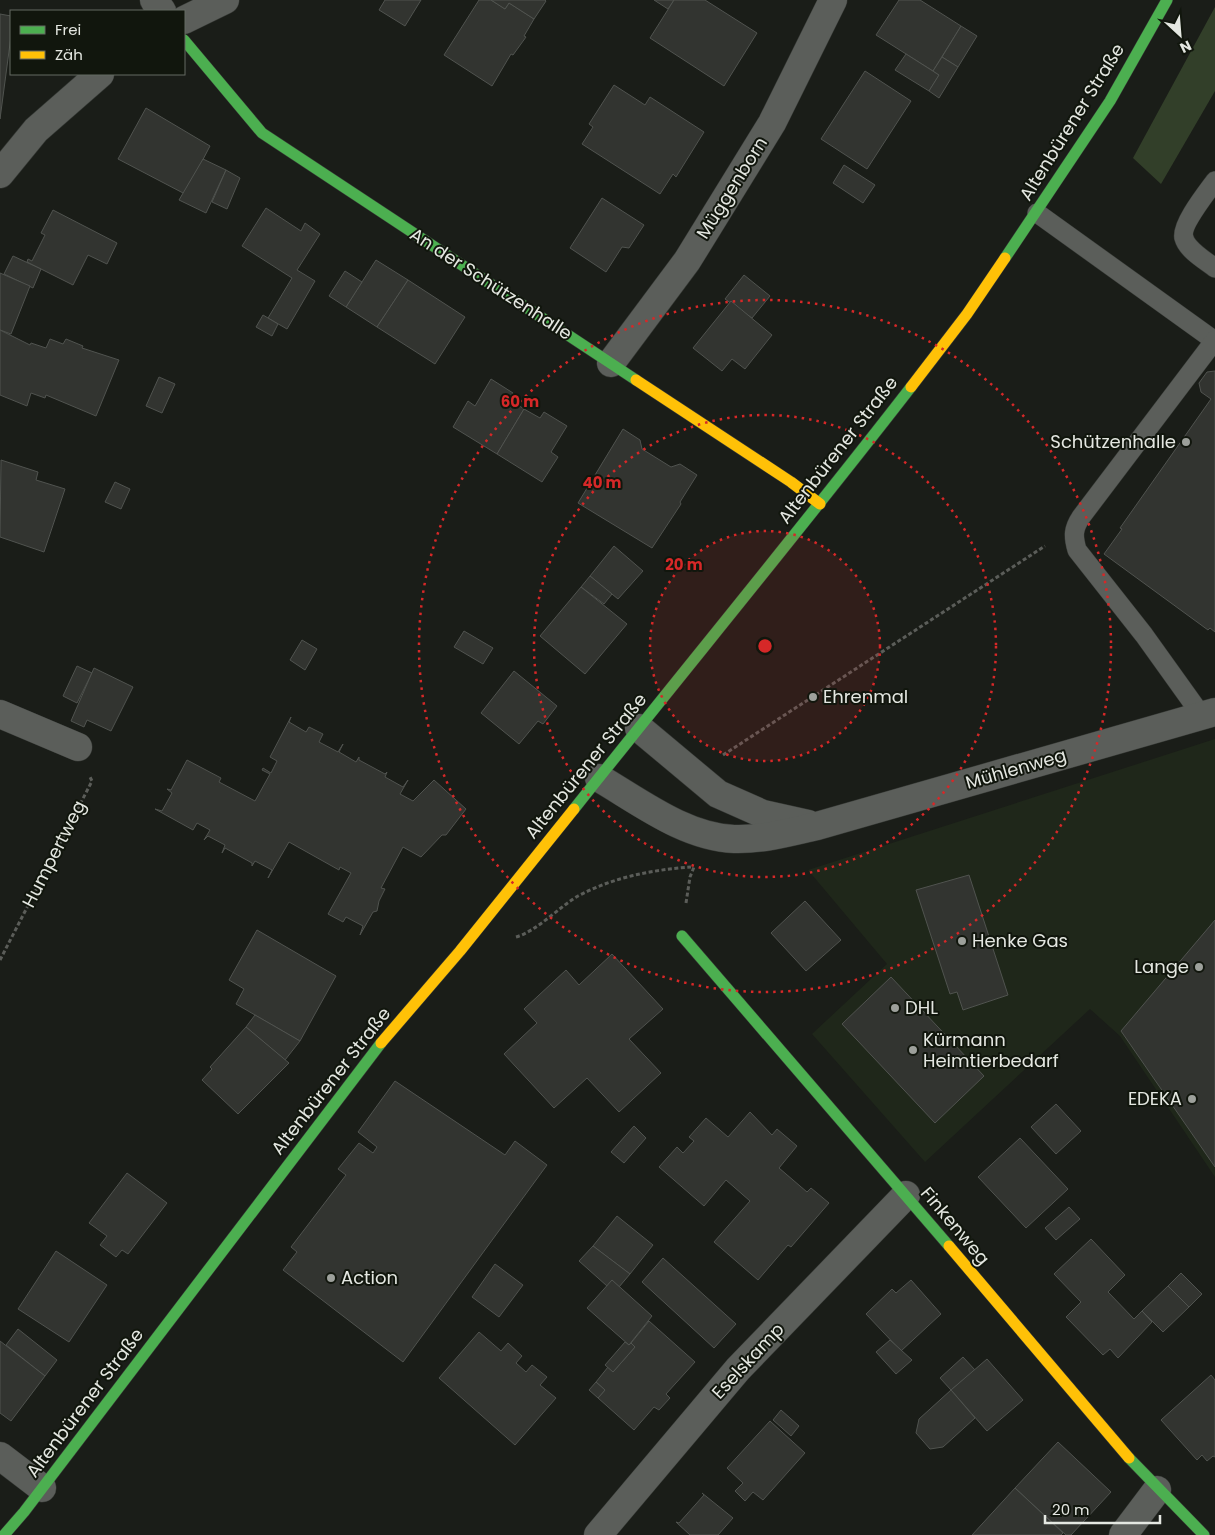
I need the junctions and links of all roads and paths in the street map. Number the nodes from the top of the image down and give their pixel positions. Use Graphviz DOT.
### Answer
graph roads {
  1 [pos="225,0"];
  2 [pos="833,0"];
  3 [pos="1167,0"];
  4 [pos="185,20"];
  5 [pos="185,41"];
  6 [pos="99,75"];
  7 [pos="0,174"];
  8 [pos="1215,181"];
  9 [pos="1037,213"];
  10 [pos="1215,268"];
  11 [pos="1215,340"];
  12 [pos="611,363"];
  13 [pos="820,504"];
  14 [pos="1075,527"];
  15 [pos="0,714"];
  16 [pos="1208,714"];
  17 [pos="639,728"];
  18 [pos="78,747"];
  19 [pos="694,775"];
  20 [pos="599,778"];
  21 [pos="817,826"];
  22 [pos="704,866"];
  23 [pos="682,936"];
  24 [pos="511,938"];
  25 [pos="0,960"];
  26 [pos="906,1196"];
  27 [pos="0,1456"];
  28 [pos="42,1488"];
  29 [pos="1158,1490"];
  30 [pos="4,1535"];
  31 [pos="598,1535"];
  32 [pos="1123,1535"];
  33 [pos="1204,1535"];
  1 -- 4 [label="street"];
  2 -- 12 [label="street, Müggenborn"];
  3 -- 9 [label="street, Altenbürener Straße"];
  5 -- 12 [label="street, An der Schützenhalle"];
  6 -- 7 [label="street"];
  8 -- 10 [label="lane"];
  9 -- 11 [label="lane"];
  9 -- 13 [label="street, Altenbürener Straße"];
  11 -- 14 [label="lane"];
  12 -- 13 [label="street, An der Schützenhalle"];
  13 -- 17 [label="street, Altenbürener Straße"];
  14 -- 16 [label="lane"];
  14 -- 19 [label="path"];
  15 -- 18 [label="street"];
  16 -- 21 [label="street, Mühlenweg"];
  17 -- 19 [label="street, Mühlenweg"];
  17 -- 20 [label="street, Altenbürener Straße"];
  18 -- 25 [label="path, Humpertweg"];
  19 -- 21 [label="street, Mühlenweg"];
  20 -- 21 [label="street, Mühlenweg"];
  20 -- 28 [label="street, Altenbürener Straße"];
  22 -- 24 [label="path"];
  23 -- 26 [label="street, Finkenweg"];
  26 -- 29 [label="street, Finkenweg"];
  26 -- 31 [label="street, Eselskamp"];
  27 -- 28 [label="street"];
  28 -- 30 [label="street, Altenbürener Straße"];
  29 -- 32 [label="street"];
  29 -- 33 [label="street, Finkenweg"];
}
